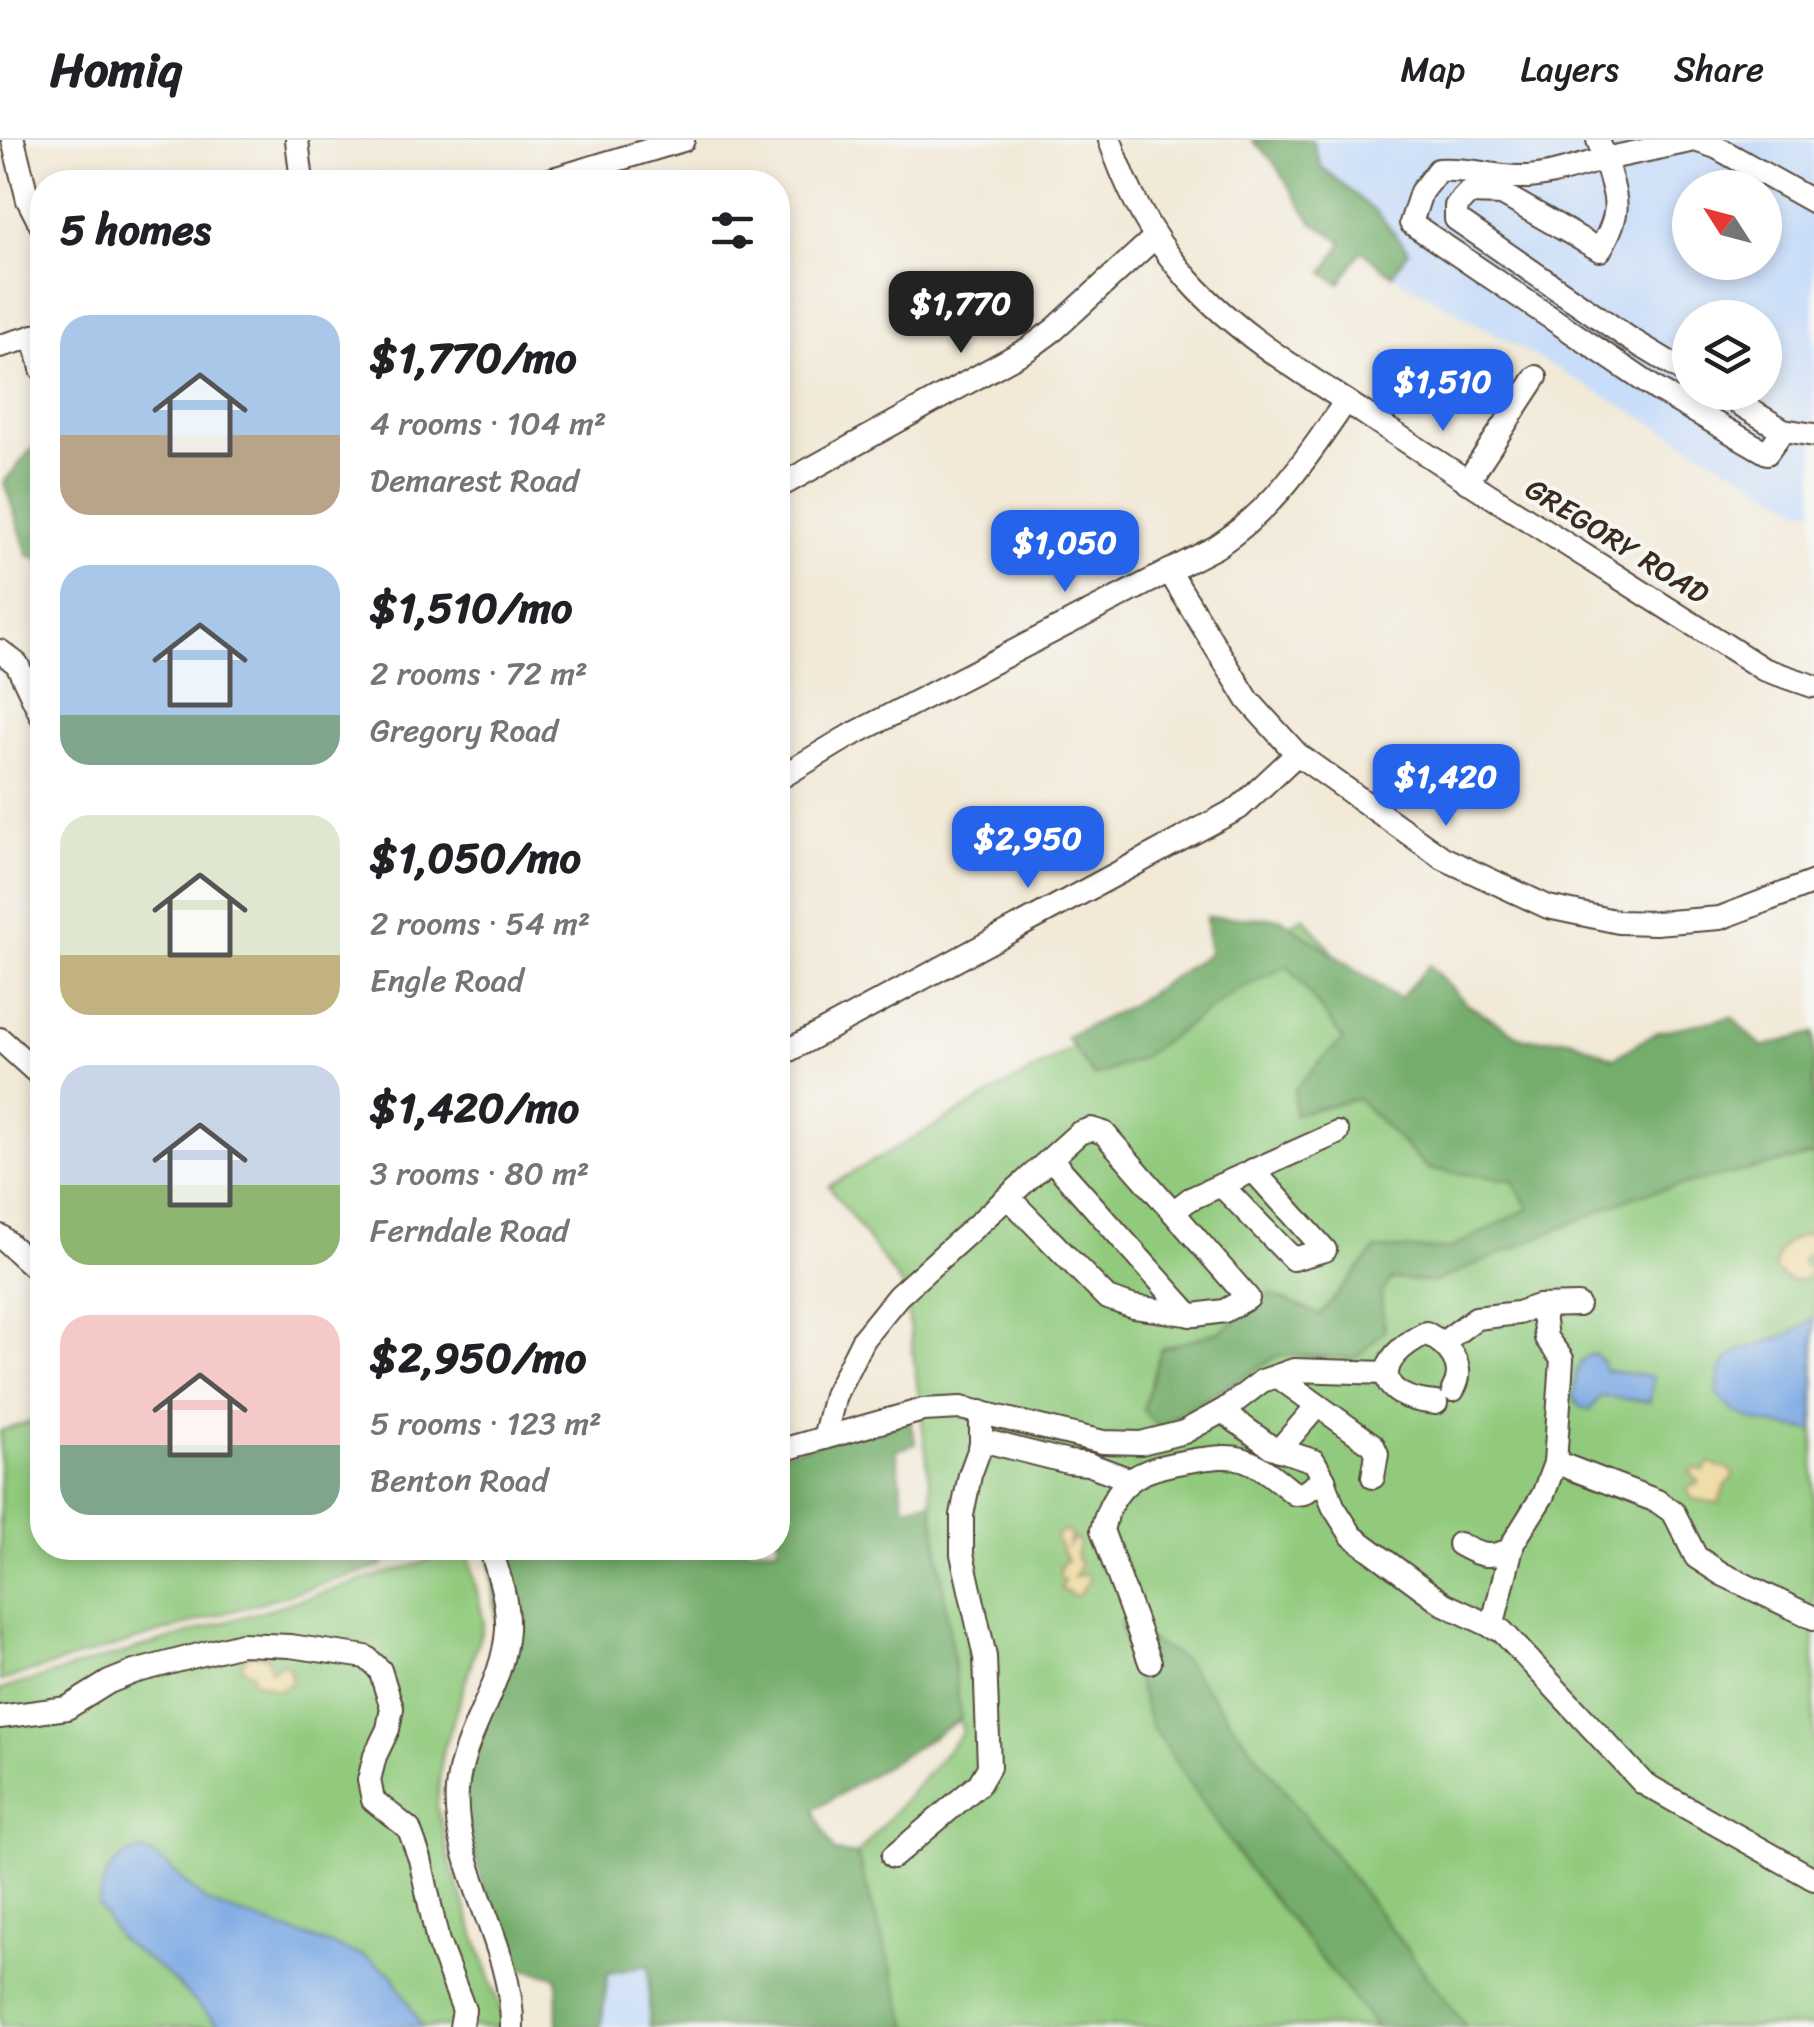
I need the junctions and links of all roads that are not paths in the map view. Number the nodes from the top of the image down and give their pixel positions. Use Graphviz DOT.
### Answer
graph roads {
  1 [pos="12,140"];
  2 [pos="297,140"];
  3 [pos="683,140"];
  4 [pos="1110,140"];
  5 [pos="1601,150"];
  6 [pos="301,170"];
  7 [pos="583,170"];
  8 [pos="1814,202"];
  9 [pos="30,204"];
  10 [pos="1155,237"];
  11 [pos="30,337"];
  12 [pos="0,346"];
  13 [pos="1672,364"];
  14 [pos="1536,377"];
  15 [pos="1346,401"];
  16 [pos="1749,410"];
  17 [pos="1782,430"];
  18 [pos="1814,436"];
  19 [pos="790,480"];
  20 [pos="1467,482"];
  21 [pos="1169,571"];
  22 [pos="0,651"];
  23 [pos="1814,687"];
  24 [pos="30,690"];
  25 [pos="1297,754"];
  26 [pos="790,772"];
  27 [pos="1814,882"];
  28 [pos="0,1039"];
  29 [pos="790,1050"];
  30 [pos="30,1066"];
  31 [pos="1337,1133"];
  32 [pos="1051,1159"];
  33 [pos="1252,1170"];
  34 [pos="1221,1185"];
  35 [pos="1008,1197"];
  36 [pos="1173,1212"];
  37 [pos="0,1236"];
  38 [pos="30,1263"];
  39 [pos="1578,1304"];
  40 [pos="1542,1306"];
  41 [pos="1190,1314"];
  42 [pos="1444,1342"];
  43 [pos="1386,1372"];
  44 [pos="1277,1376"];
  45 [pos="1317,1406"];
  46 [pos="1222,1411"];
  47 [pos="981,1412"];
  48 [pos="824,1438"];
  49 [pos="981,1440"];
  50 [pos="790,1448"];
  51 [pos="1269,1454"];
  52 [pos="1555,1462"];
  53 [pos="1373,1477"];
  54 [pos="1324,1478"];
  55 [pos="1131,1480"];
  56 [pos="1459,1544"];
  57 [pos="1512,1549"];
  58 [pos="494,1560"];
  59 [pos="1814,1618"];
  60 [pos="1492,1627"];
  61 [pos="1150,1662"];
  62 [pos="0,1717"];
  63 [pos="893,1857"];
  64 [pos="1814,1879"];
  65 [pos="461,2027"];
  66 [pos="512,2027"];
  1 -- 9 [label="street"];
  2 -- 6 [label="street"];
  3 -- 7 [label="street"];
  4 -- 10 [label="street, GREGORY ROAD"];
  5 -- 8 [label="street"];
  5 -- 13 [label="street"];
  5 -- 17 [label="street"];
  10 -- 15 [label="street, GREGORY ROAD"];
  10 -- 19 [label="street"];
  11 -- 12 [label="street"];
  14 -- 20 [label="street"];
  15 -- 20 [label="street, GREGORY ROAD"];
  15 -- 21 [label="street"];
  16 -- 17 [label="street"];
  17 -- 18 [label="street"];
  20 -- 23 [label="street, GREGORY ROAD"];
  21 -- 25 [label="street"];
  21 -- 26 [label="street"];
  22 -- 24 [label="street"];
  25 -- 27 [label="street"];
  25 -- 29 [label="street"];
  28 -- 30 [label="street"];
  31 -- 33 [label="street"];
  32 -- 35 [label="street"];
  32 -- 36 [label="street"];
  32 -- 41 [label="street"];
  33 -- 34 [label="street"];
  33 -- 34 [label="street"];
  34 -- 36 [label="street"];
  35 -- 41 [label="street"];
  35 -- 48 [label="street"];
  36 -- 41 [label="street"];
  37 -- 38 [label="street"];
  39 -- 40 [label="street"];
  40 -- 42 [label="street"];
  40 -- 52 [label="street"];
  42 -- 43 [label="street"];
  42 -- 43 [label="street"];
  43 -- 44 [label="street"];
  44 -- 45 [label="street"];
  44 -- 46 [label="street"];
  45 -- 51 [label="street"];
  45 -- 53 [label="street"];
  46 -- 47 [label="street"];
  46 -- 51 [label="street"];
  47 -- 48 [label="street"];
  47 -- 49 [label="street"];
  48 -- 50 [label="street"];
  49 -- 55 [label="street"];
  49 -- 63 [label="street"];
  51 -- 54 [label="street"];
  51 -- 54 [label="street"];
  51 -- 55 [label="street"];
  52 -- 57 [label="street"];
  52 -- 59 [label="street"];
  54 -- 60 [label="street"];
  55 -- 61 [label="street"];
  56 -- 57 [label="street"];
  57 -- 60 [label="street"];
  58 -- 66 [label="street"];
  60 -- 64 [label="street"];
  62 -- 65 [label="street"];
}
